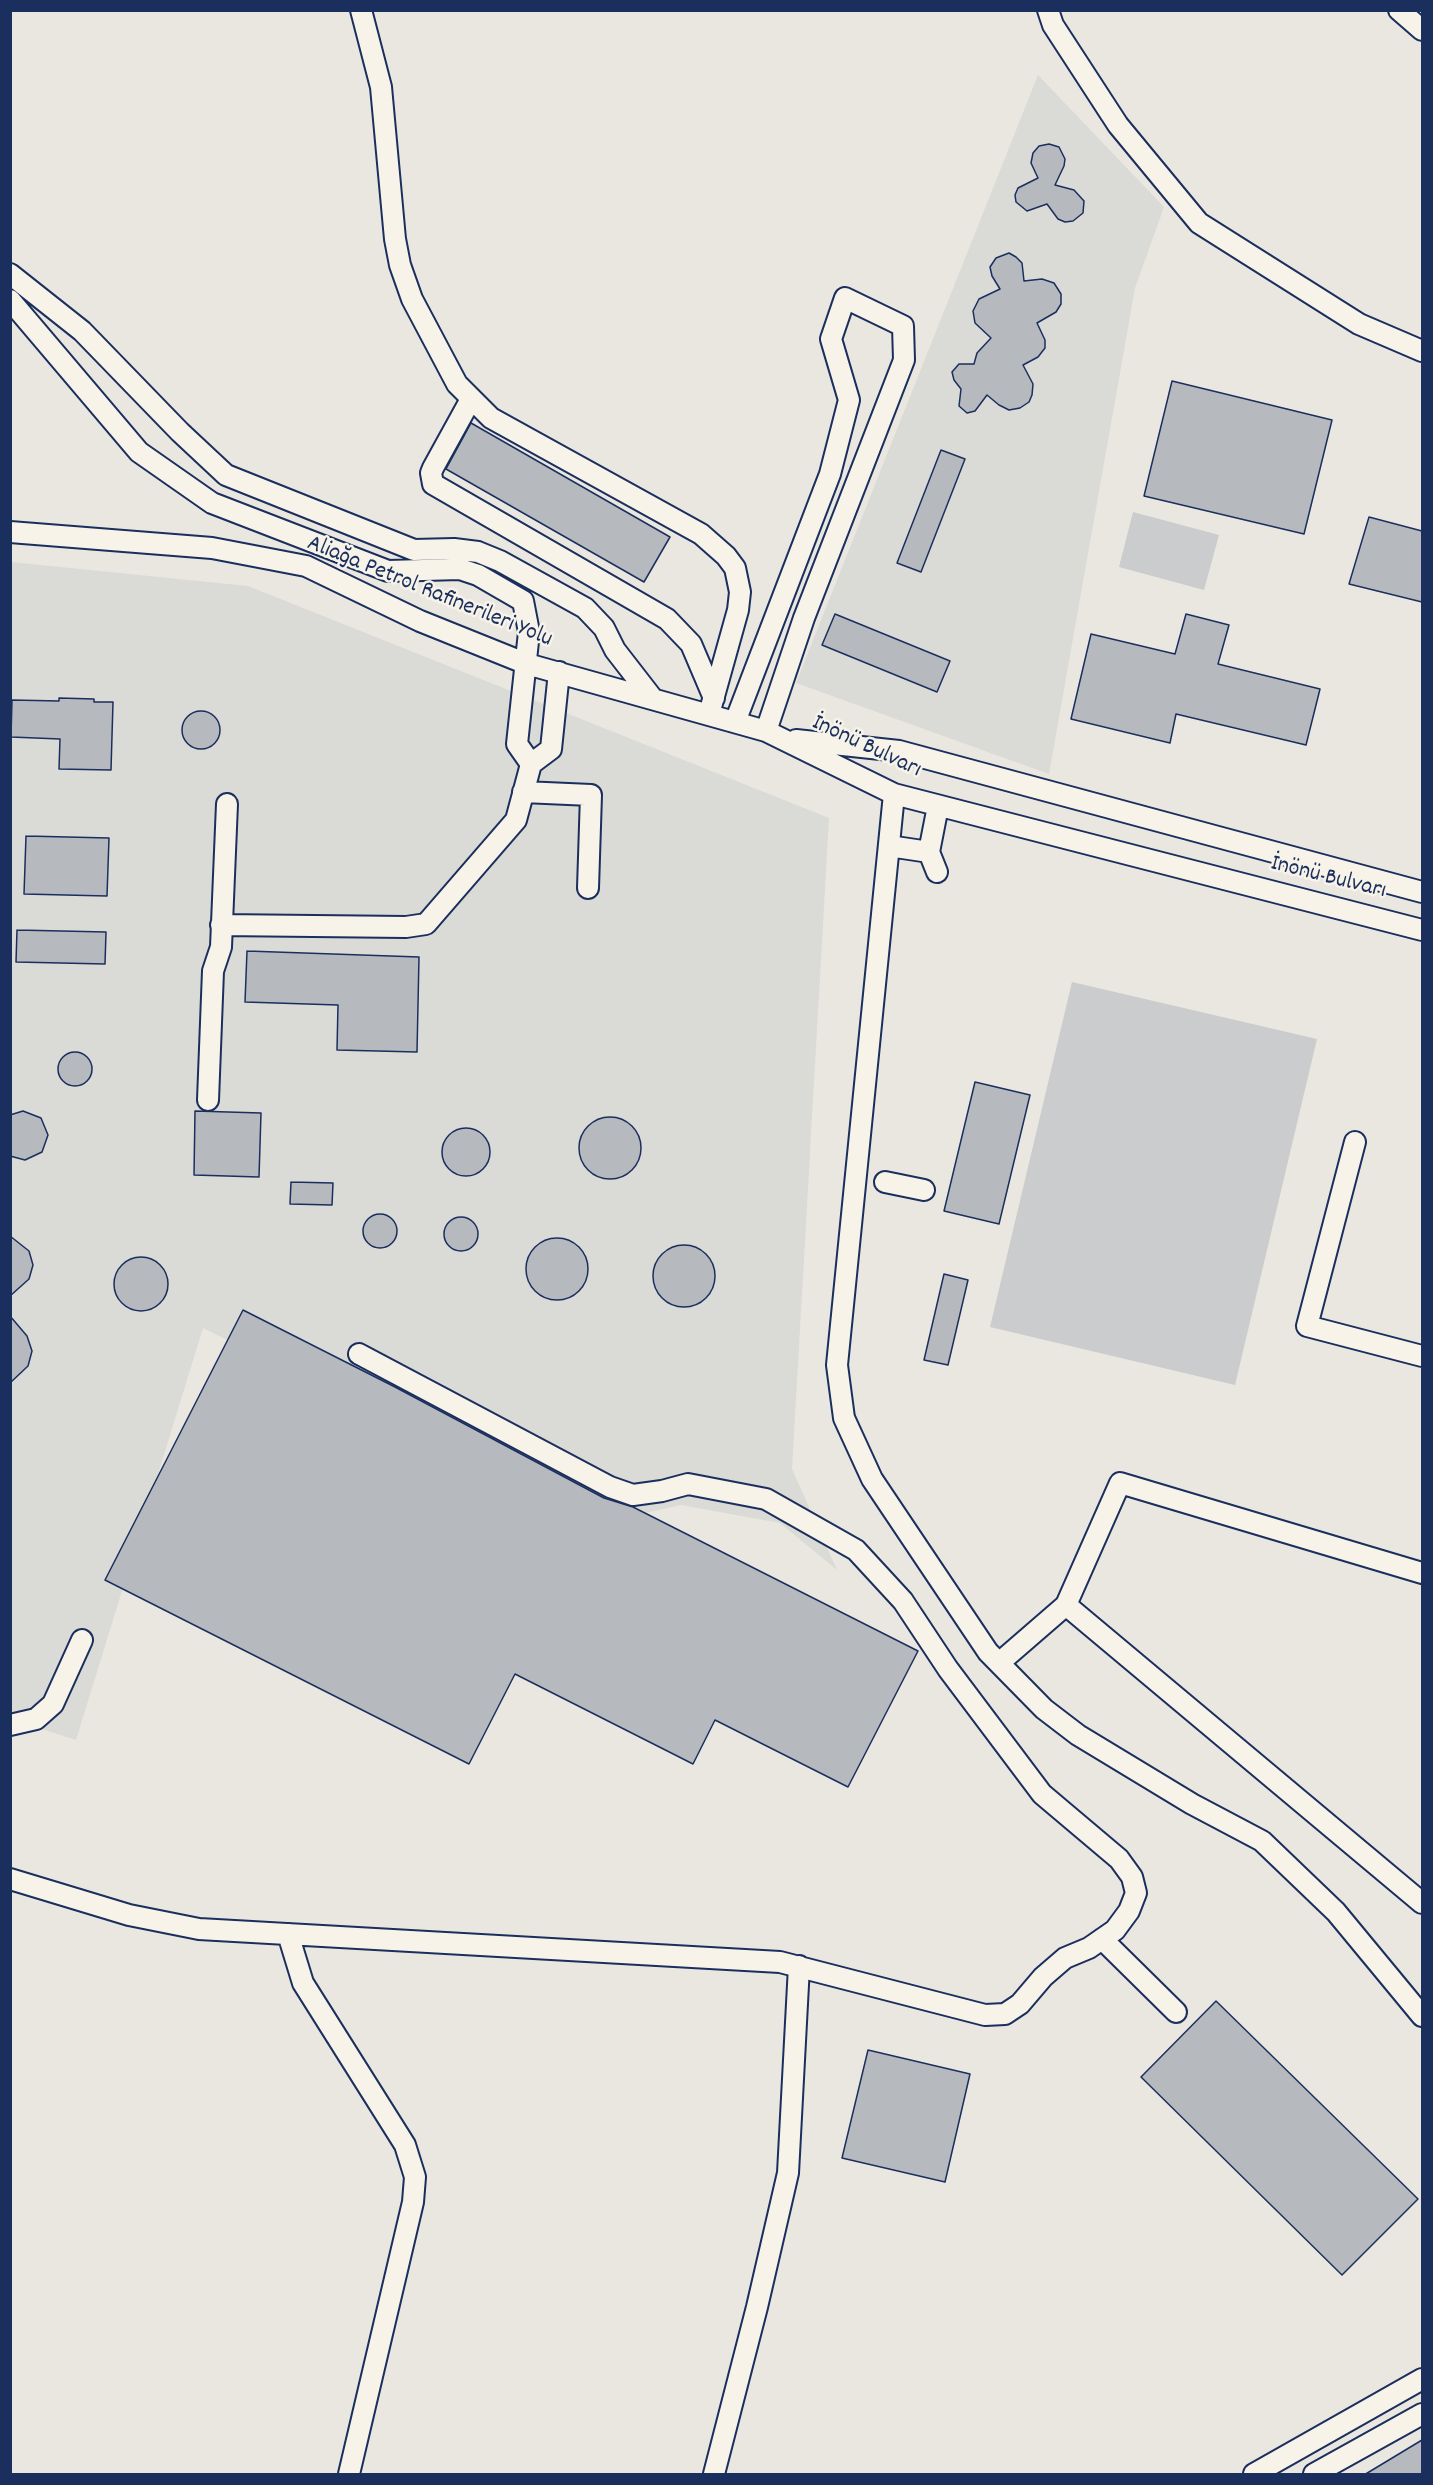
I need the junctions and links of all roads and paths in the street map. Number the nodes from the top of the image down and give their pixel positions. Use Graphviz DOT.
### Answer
graph roads {
  1 [pos="361,10"];
  2 [pos="1048,10"];
  3 [pos="1399,10"];
  4 [pos="1422,30"];
  5 [pos="10,274"];
  6 [pos="10,300"];
  7 [pos="1422,351"];
  8 [pos="471,399"];
  9 [pos="263,490"];
  10 [pos="310,509"];
  11 [pos="252,518"];
  12 [pos="359,529"];
  13 [pos="10,532"];
  14 [pos="298,536"];
  15 [pos="347,555"];
  16 [pos="527,664"];
  17 [pos="560,672"];
  18 [pos="653,699"];
  19 [pos="711,706"];
  20 [pos="735,722"];
  21 [pos="766,731"];
  22 [pos="785,739"];
  23 [pos="531,764"];
  24 [pos="523,792"];
  25 [pos="894,794"];
  26 [pos="227,804"];
  27 [pos="938,806"];
  28 [pos="888,846"];
  29 [pos="929,852"];
  30 [pos="937,872"];
  31 [pos="588,888"];
  32 [pos="1422,892"];
  33 [pos="222,925"];
  34 [pos="1422,930"];
  35 [pos="208,1100"];
  36 [pos="1355,1142"];
  37 [pos="885,1182"];
  38 [pos="924,1190"];
  39 [pos="358,1354"];
  40 [pos="1422,1356"];
  41 [pos="1422,1573"];
  42 [pos="1066,1605"];
  43 [pos="82,1640"];
  44 [pos="999,1663"];
  45 [pos="10,1725"];
  46 [pos="10,1879"];
  47 [pos="1422,1903"];
  48 [pos="288,1934"];
  49 [pos="1102,1939"];
  50 [pos="799,1966"];
  51 [pos="1176,2012"];
  52 [pos="1422,2016"];
  53 [pos="1422,2379"];
  54 [pos="1422,2414"];
  55 [pos="349,2475"];
  56 [pos="714,2475"];
  57 [pos="1254,2475"];
  58 [pos="1314,2475"];
  1 -- 8 [label="street"];
  2 -- 7 [label="street"];
  3 -- 4 [label="street"];
  5 -- 9 [label="street"];
  6 -- 11 [label="street"];
  8 -- 19 [label="street"];
  8 -- 19 [label="street"];
  9 -- 10 [label="street"];
  9 -- 11 [label="street"];
  10 -- 12 [label="street"];
  10 -- 14 [label="street"];
  11 -- 14 [label="street"];
  12 -- 15 [label="street"];
  12 -- 18 [label="street"];
  13 -- 16 [label="street, Aliağa Petrol Rafinerileri Yolu"];
  14 -- 15 [label="street"];
  15 -- 16 [label="street"];
  16 -- 17 [label="street, Aliağa Petrol Rafinerileri Yolu"];
  16 -- 23 [label="street"];
  17 -- 18 [label="street, Aliağa Petrol Rafinerileri Yolu"];
  17 -- 23 [label="street"];
  18 -- 19 [label="street, Aliağa Petrol Rafinerileri Yolu"];
  19 -- 20 [label="street, Aliağa Petrol Rafinerileri Yolu"];
  20 -- 21 [label="street, Aliağa Petrol Rafinerileri Yolu"];
  20 -- 21 [label="street"];
  21 -- 22 [label="street, Aliağa Petrol Rafinerileri Yolu"];
  22 -- 25 [label="street, İnönü Bulvarı"];
  22 -- 32 [label="street, İnönü Bulvarı"];
  23 -- 24 [label="street"];
  24 -- 31 [label="street"];
  24 -- 33 [label="street"];
  25 -- 27 [label="street, İnönü Bulvarı"];
  25 -- 28 [label="street"];
  26 -- 33 [label="street"];
  27 -- 29 [label="street"];
  27 -- 34 [label="street, İnönü Bulvarı"];
  28 -- 29 [label="street"];
  28 -- 44 [label="street"];
  29 -- 30 [label="street"];
  33 -- 35 [label="street"];
  36 -- 40 [label="street"];
  37 -- 38 [label="street"];
  39 -- 49 [label="street"];
  41 -- 42 [label="street"];
  42 -- 44 [label="street"];
  42 -- 47 [label="street"];
  43 -- 45 [label="street"];
  44 -- 52 [label="street"];
  46 -- 48 [label="street"];
  48 -- 50 [label="street"];
  48 -- 55 [label="street"];
  49 -- 50 [label="street"];
  49 -- 51 [label="street"];
  50 -- 56 [label="street"];
  53 -- 57 [label="street"];
  54 -- 58 [label="street"];
}
